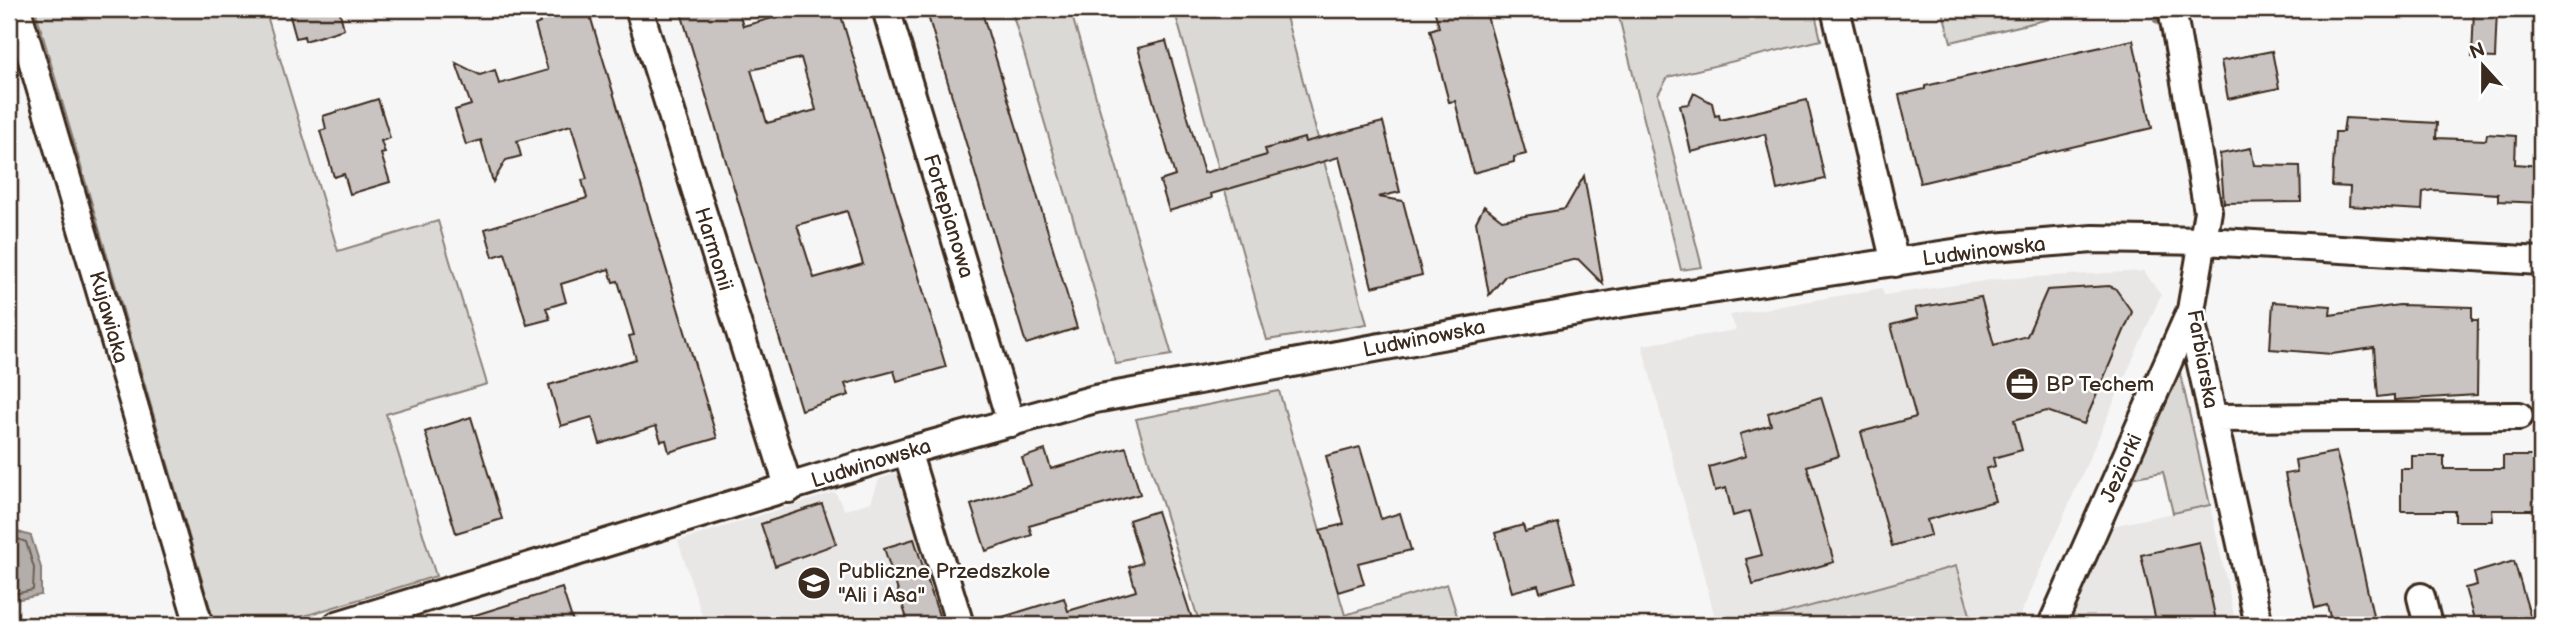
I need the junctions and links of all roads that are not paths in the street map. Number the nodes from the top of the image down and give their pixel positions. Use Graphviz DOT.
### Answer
graph roads {
  1 [pos="17,9"];
  2 [pos="639,9"];
  3 [pos="886,9"];
  4 [pos="1835,9"];
  5 [pos="2172,9"];
  6 [pos="2205,241"];
  7 [pos="2541,261"];
  8 [pos="1895,263"];
  9 [pos="2191,310"];
  10 [pos="2519,416"];
  11 [pos="2213,418"];
  12 [pos="1011,423"];
  13 [pos="907,451"];
  14 [pos="789,489"];
  15 [pos="2421,597"];
  16 [pos="199,625"];
  17 [pos="337,625"];
  18 [pos="960,625"];
  19 [pos="2052,625"];
  20 [pos="2259,625"];
  21 [pos="2428,625"];
  1 -- 16 [label="street, Kujawiaka"];
  2 -- 14 [label="street, Harmonii"];
  3 -- 12 [label="street, Fortepianowa"];
  4 -- 8 [label="street"];
  5 -- 6 [label="street, Farbiarska"];
  6 -- 7 [label="street, Ludwinowska"];
  6 -- 8 [label="street, Ludwinowska"];
  6 -- 9 [label="street, Farbiarska"];
  8 -- 12 [label="street, Ludwinowska"];
  9 -- 11 [label="street, Farbiarska"];
  9 -- 19 [label="street, Jeziorki"];
  10 -- 11 [label="street"];
  11 -- 20 [label="street, Farbiarska"];
  12 -- 13 [label="street, Ludwinowska"];
  13 -- 14 [label="street, Ludwinowska"];
  13 -- 18 [label="street"];
  14 -- 17 [label="street, Ludwinowska"];
  15 -- 21 [label="street"];
}
